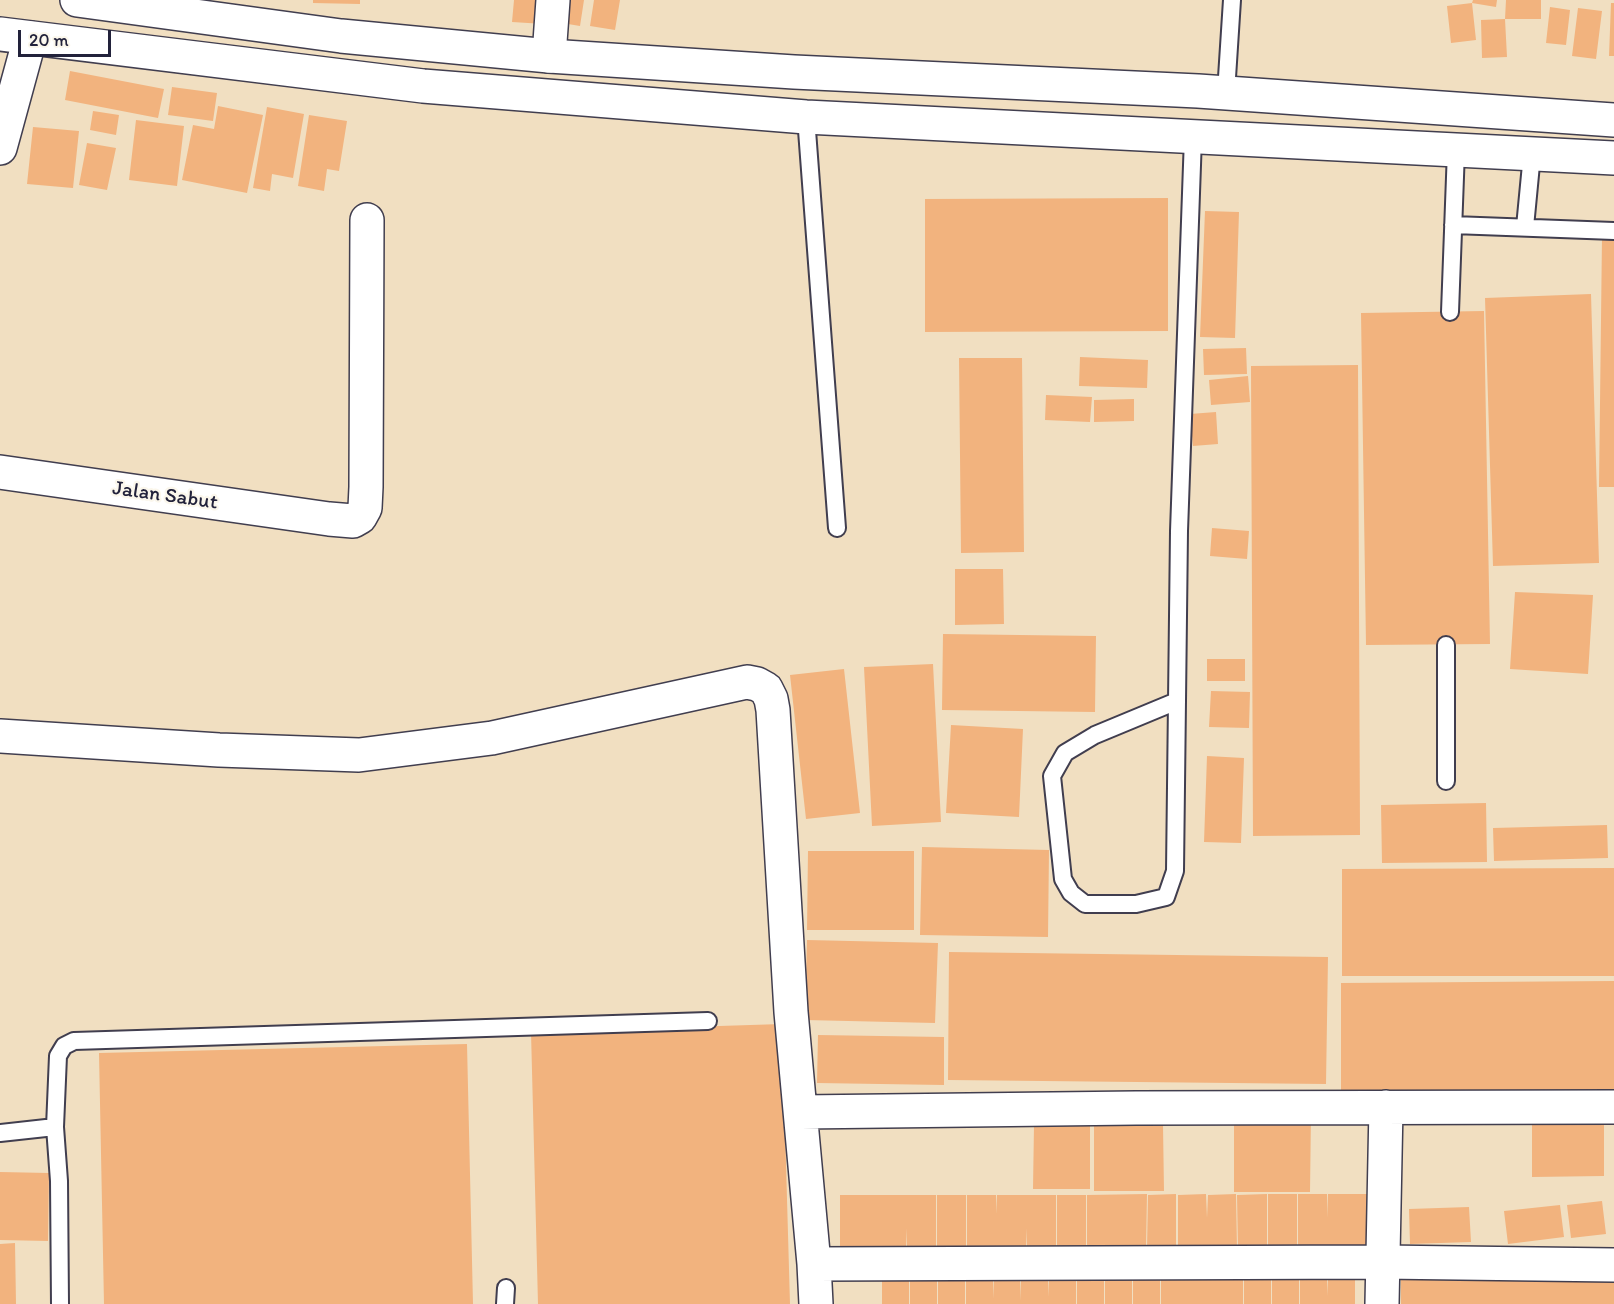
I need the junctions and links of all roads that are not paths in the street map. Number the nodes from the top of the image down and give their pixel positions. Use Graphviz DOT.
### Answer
graph roads {
  1 [pos="77,0"];
  2 [pos="553,0"];
  3 [pos="1232,0"];
  4 [pos="15,36"];
  5 [pos="549,56"];
  6 [pos="1212,92"];
  7 [pos="806,117"];
  8 [pos="1614,120"];
  9 [pos="1193,137"];
  10 [pos="0,148"];
  11 [pos="1456,150"];
  12 [pos="1532,154"];
  13 [pos="1614,158"];
  14 [pos="367,220"];
  15 [pos="1453,225"];
  16 [pos="1525,226"];
  17 [pos="1614,231"];
  18 [pos="1450,312"];
  19 [pos="0,472"];
  20 [pos="837,528"];
  21 [pos="1446,645"];
  22 [pos="1177,701"];
  23 [pos="0,736"];
  24 [pos="1446,782"];
  25 [pos="708,1021"];
  26 [pos="1386,1107"];
  27 [pos="1614,1107"];
  28 [pos="801,1112"];
  29 [pos="55,1127"];
  30 [pos="0,1133"];
  31 [pos="1382,1262"];
  32 [pos="814,1264"];
  33 [pos="1614,1265"];
  34 [pos="60,1304"];
  35 [pos="816,1304"];
  36 [pos="1382,1304"];
  1 -- 5 [label="main road"];
  2 -- 5 [label="main road"];
  3 -- 6 [label="lane"];
  4 -- 7 [label="main road"];
  4 -- 10 [label="main road"];
  5 -- 6 [label="main road"];
  6 -- 8 [label="main road"];
  6 -- 9 [label="main road"];
  7 -- 9 [label="main road"];
  7 -- 20 [label="lane"];
  9 -- 11 [label="main road"];
  9 -- 22 [label="lane"];
  11 -- 12 [label="main road"];
  11 -- 15 [label="lane"];
  12 -- 13 [label="main road"];
  12 -- 16 [label="lane"];
  14 -- 19 [label="main road, Jalan Sabut"];
  15 -- 16 [label="lane"];
  15 -- 18 [label="lane"];
  16 -- 17 [label="lane"];
  21 -- 24 [label="lane"];
  22 -- 22 [label="lane"];
  23 -- 28 [label="main road"];
  25 -- 29 [label="lane"];
  26 -- 27 [label="main road"];
  26 -- 28 [label="main road"];
  26 -- 31 [label="main road"];
  28 -- 32 [label="main road"];
  29 -- 30 [label="lane"];
  29 -- 34 [label="lane"];
  31 -- 32 [label="main road"];
  31 -- 33 [label="main road"];
  31 -- 36 [label="main road"];
  32 -- 35 [label="main road"];
}
